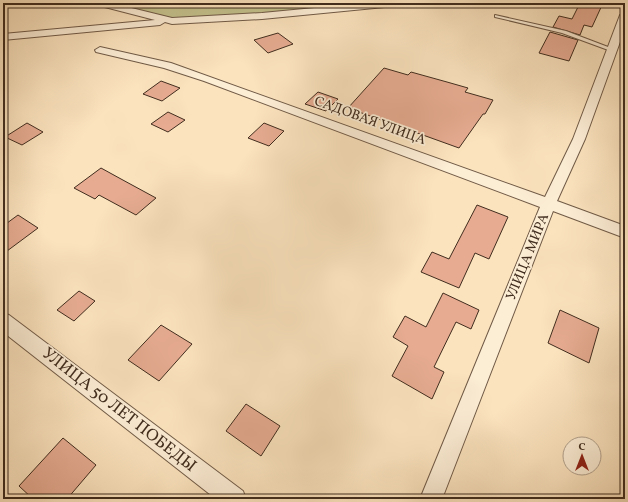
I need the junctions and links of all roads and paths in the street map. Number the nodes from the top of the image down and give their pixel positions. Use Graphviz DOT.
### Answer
graph roads {
  1 [pos="100,3"];
  2 [pos="396,3"];
  3 [pos="625,15"];
  4 [pos="497,16"];
  5 [pos="172,21"];
  6 [pos="3,37"];
  7 [pos="100,50"];
  8 [pos="617,53"];
  9 [pos="548,205"];
  10 [pos="625,232"];
  11 [pos="3,321"];
  12 [pos="235,499"];
  13 [pos="431,499"];
  1 -- 5 [label="street"];
  2 -- 5 [label="street"];
  3 -- 8 [label="street, УЛИЦА МИРА"];
  4 -- 8 [label="lane"];
  5 -- 6 [label="street"];
  7 -- 9 [label="street, САДОВАЯ УЛИЦА"];
  8 -- 9 [label="street, УЛИЦА МИРА"];
  9 -- 10 [label="street, САДОВАЯ УЛИЦА"];
  9 -- 13 [label="street, УЛИЦА МИРА"];
  11 -- 12 [label="street, УЛИЦА 50 ЛЕТ ПОБЕДЫ"];
}
